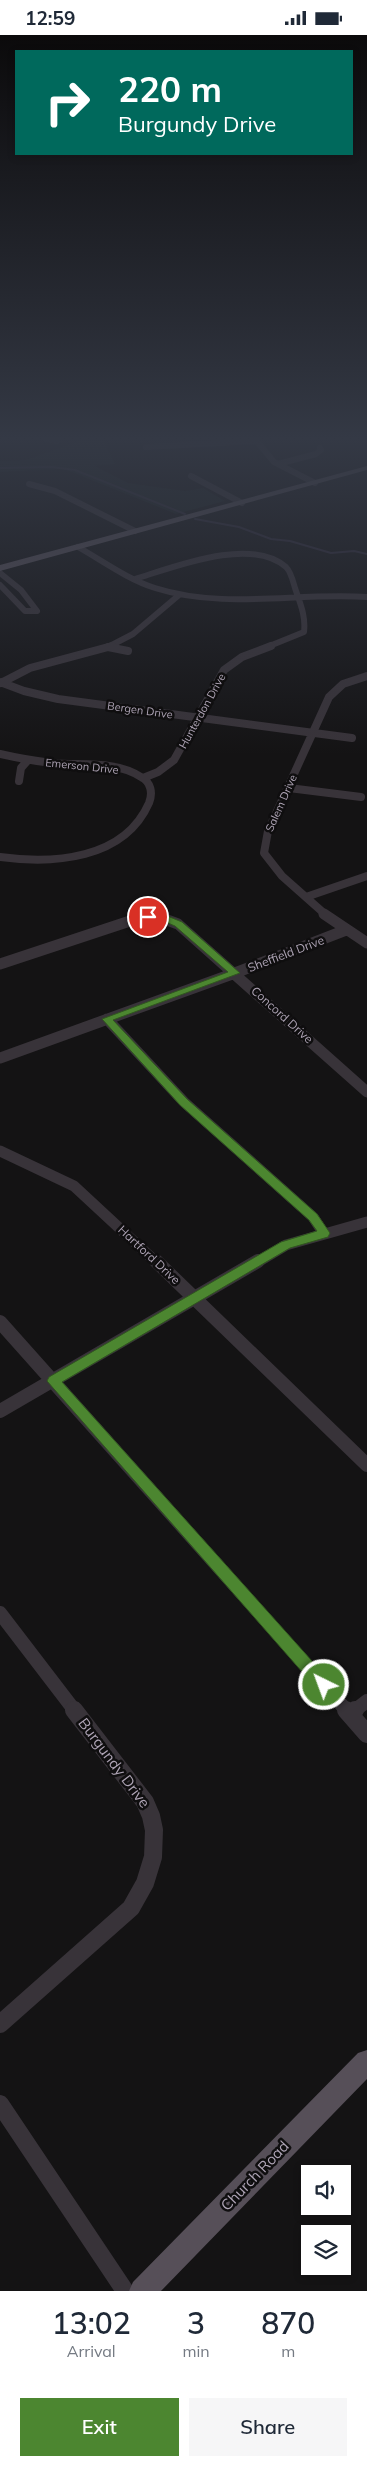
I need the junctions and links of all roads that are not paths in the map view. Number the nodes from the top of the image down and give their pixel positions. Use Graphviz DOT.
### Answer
graph roads {
  1 [pos="88,544"];
  2 [pos="78,547"];
  3 [pos="0,568"];
  4 [pos="0,573"];
  5 [pos="135,579"];
  6 [pos="0,585"];
  7 [pos="179,595"];
  8 [pos="299,597"];
  9 [pos="367,597"];
  10 [pos="108,647"];
  11 [pos="128,651"];
  12 [pos="367,676"];
  13 [pos="1,683"];
  14 [pos="198,718"];
  15 [pos="312,733"];
  16 [pos="352,738"];
  17 [pos="0,754"];
  18 [pos="28,760"];
  19 [pos="143,778"];
  20 [pos="19,781"];
  21 [pos="289,788"];
  22 [pos="361,797"];
  23 [pos="0,857"];
  24 [pos="367,876"];
  25 [pos="306,897"];
  26 [pos="346,930"];
  27 [pos="367,943"];
  28 [pos="0,964"];
  29 [pos="235,973"];
  30 [pos="107,1019"];
  31 [pos="0,1058"];
  32 [pos="367,1092"];
  33 [pos="0,1151"];
  34 [pos="367,1222"];
  35 [pos="324,1233"];
  36 [pos="195,1297"];
  37 [pos="0,1322"];
  38 [pos="53,1381"];
  39 [pos="0,1411"];
  40 [pos="367,1465"];
  41 [pos="0,1613"];
  42 [pos="367,1701"];
  43 [pos="350,1714"];
  44 [pos="367,1734"];
  45 [pos="0,2024"];
  46 [pos="367,2062"];
  47 [pos="0,2104"];
  48 [pos="125,2291"];
  49 [pos="142,2291"];
  1 -- 2 [label="main road"];
  2 -- 3 [label="main road"];
  2 -- 5 [label="street"];
  4 -- 6 [label="street"];
  5 -- 7 [label="street"];
  5 -- 8 [label="street, Hunterdon Drive"];
  7 -- 8 [label="street"];
  7 -- 10 [label="street"];
  8 -- 9 [label="street"];
  8 -- 14 [label="street, Hunterdon Drive"];
  10 -- 11 [label="street"];
  10 -- 13 [label="street"];
  12 -- 15 [label="street, Salem Drive"];
  13 -- 14 [label="street, Bergen Drive"];
  14 -- 15 [label="street, Bergen Drive"];
  14 -- 19 [label="street, Hunterdon Drive"];
  15 -- 16 [label="street, Bergen Drive"];
  15 -- 21 [label="street, Salem Drive"];
  17 -- 18 [label="street, Emerson Drive"];
  18 -- 19 [label="street, Emerson Drive"];
  18 -- 20 [label="street"];
  19 -- 23 [label="street"];
  21 -- 22 [label="street"];
  21 -- 25 [label="street, Salem Drive"];
  24 -- 25 [label="street"];
  25 -- 26 [label="street, Salem Drive"];
  26 -- 27 [label="street, Salem Drive"];
  26 -- 29 [label="street, Sheffield Drive"];
  28 -- 29 [label="street, Concord Drive"];
  29 -- 30 [label="street, Sheffield Drive"];
  29 -- 32 [label="street, Concord Drive"];
  30 -- 31 [label="street, Sheffield Drive"];
  30 -- 35 [label="street"];
  33 -- 36 [label="street, Hartford Drive"];
  34 -- 35 [label="street"];
  35 -- 36 [label="street"];
  36 -- 38 [label="street"];
  36 -- 40 [label="street, Hartford Drive"];
  37 -- 38 [label="street"];
  38 -- 39 [label="street"];
  38 -- 43 [label="street"];
  41 -- 45 [label="street, Burgundy Drive"];
  42 -- 43 [label="street"];
  43 -- 44 [label="street"];
  46 -- 49 [label="main road, Church Road"];
  47 -- 48 [label="street"];
}
